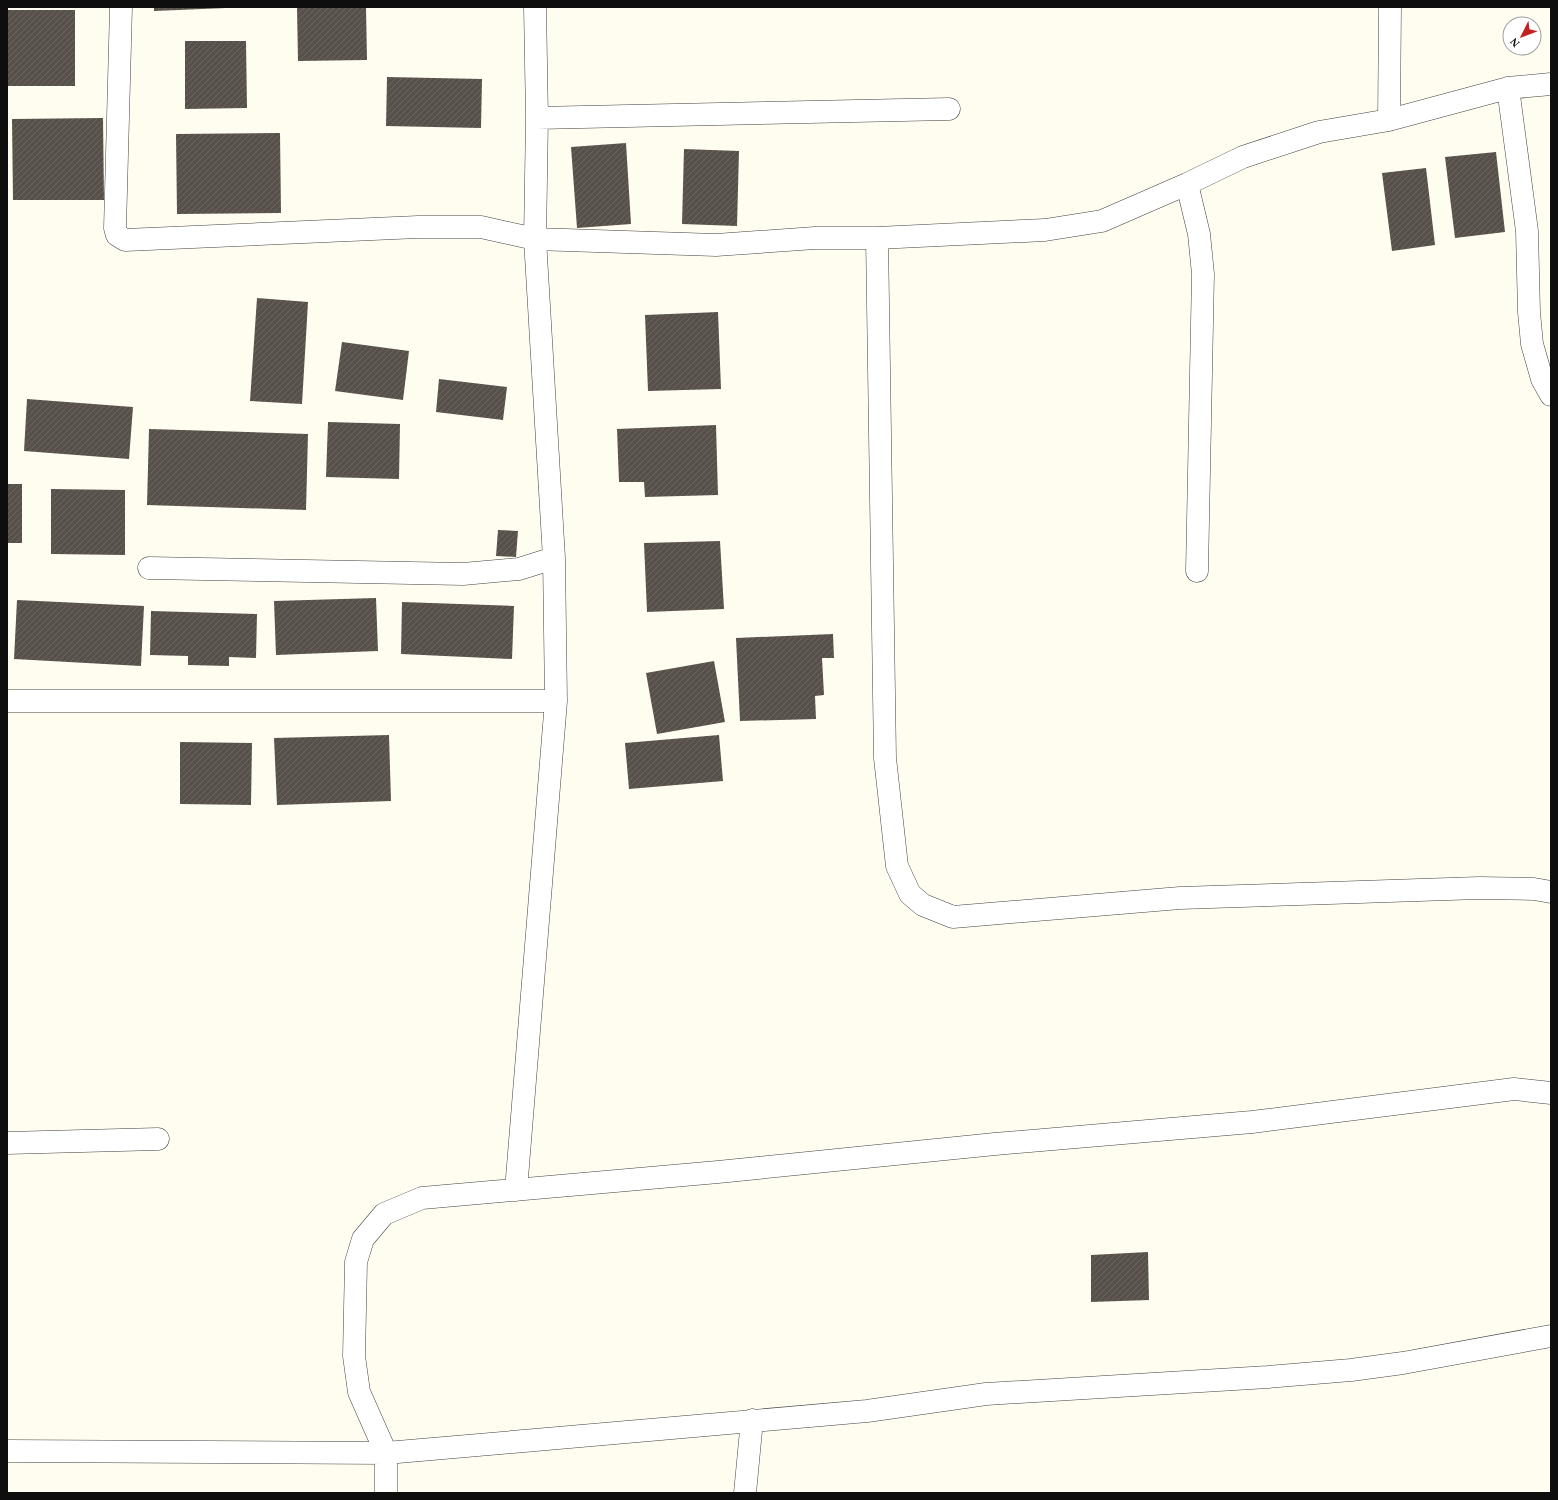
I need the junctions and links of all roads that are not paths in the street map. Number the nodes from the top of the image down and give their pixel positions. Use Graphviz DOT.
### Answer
graph roads {
  1 [pos="121,7"];
  2 [pos="535,7"];
  3 [pos="1390,7"];
  4 [pos="1551,84"];
  5 [pos="1508,88"];
  6 [pos="949,109"];
  7 [pos="537,118"];
  8 [pos="1389,120"];
  9 [pos="1186,184"];
  10 [pos="877,238"];
  11 [pos="535,239"];
  12 [pos="1551,395"];
  13 [pos="554,558"];
  14 [pos="149,568"];
  15 [pos="1197,571"];
  16 [pos="7,701"];
  17 [pos="556,701"];
  18 [pos="1551,892"];
  19 [pos="1551,1093"];
  20 [pos="158,1139"];
  21 [pos="7,1143"];
  22 [pos="516,1190"];
  23 [pos="1551,1336"];
  24 [pos="752,1420"];
  25 [pos="7,1451"];
  26 [pos="386,1453"];
  27 [pos="386,1493"];
  28 [pos="745,1493"];
  1 -- 11 [label="street"];
  2 -- 7 [label="street"];
  3 -- 8 [label="street"];
  4 -- 5 [label="street"];
  5 -- 8 [label="street"];
  5 -- 12 [label="street"];
  6 -- 7 [label="street"];
  7 -- 11 [label="street"];
  8 -- 9 [label="street"];
  9 -- 10 [label="street"];
  9 -- 15 [label="street"];
  10 -- 11 [label="street"];
  10 -- 18 [label="street"];
  11 -- 13 [label="street"];
  13 -- 14 [label="street"];
  13 -- 17 [label="street"];
  16 -- 17 [label="street"];
  17 -- 22 [label="street"];
  19 -- 22 [label="street"];
  20 -- 21 [label="street"];
  22 -- 26 [label="street"];
  23 -- 24 [label="street"];
  24 -- 26 [label="street"];
  24 -- 28 [label="street"];
  25 -- 26 [label="street"];
  26 -- 27 [label="street"];
}
